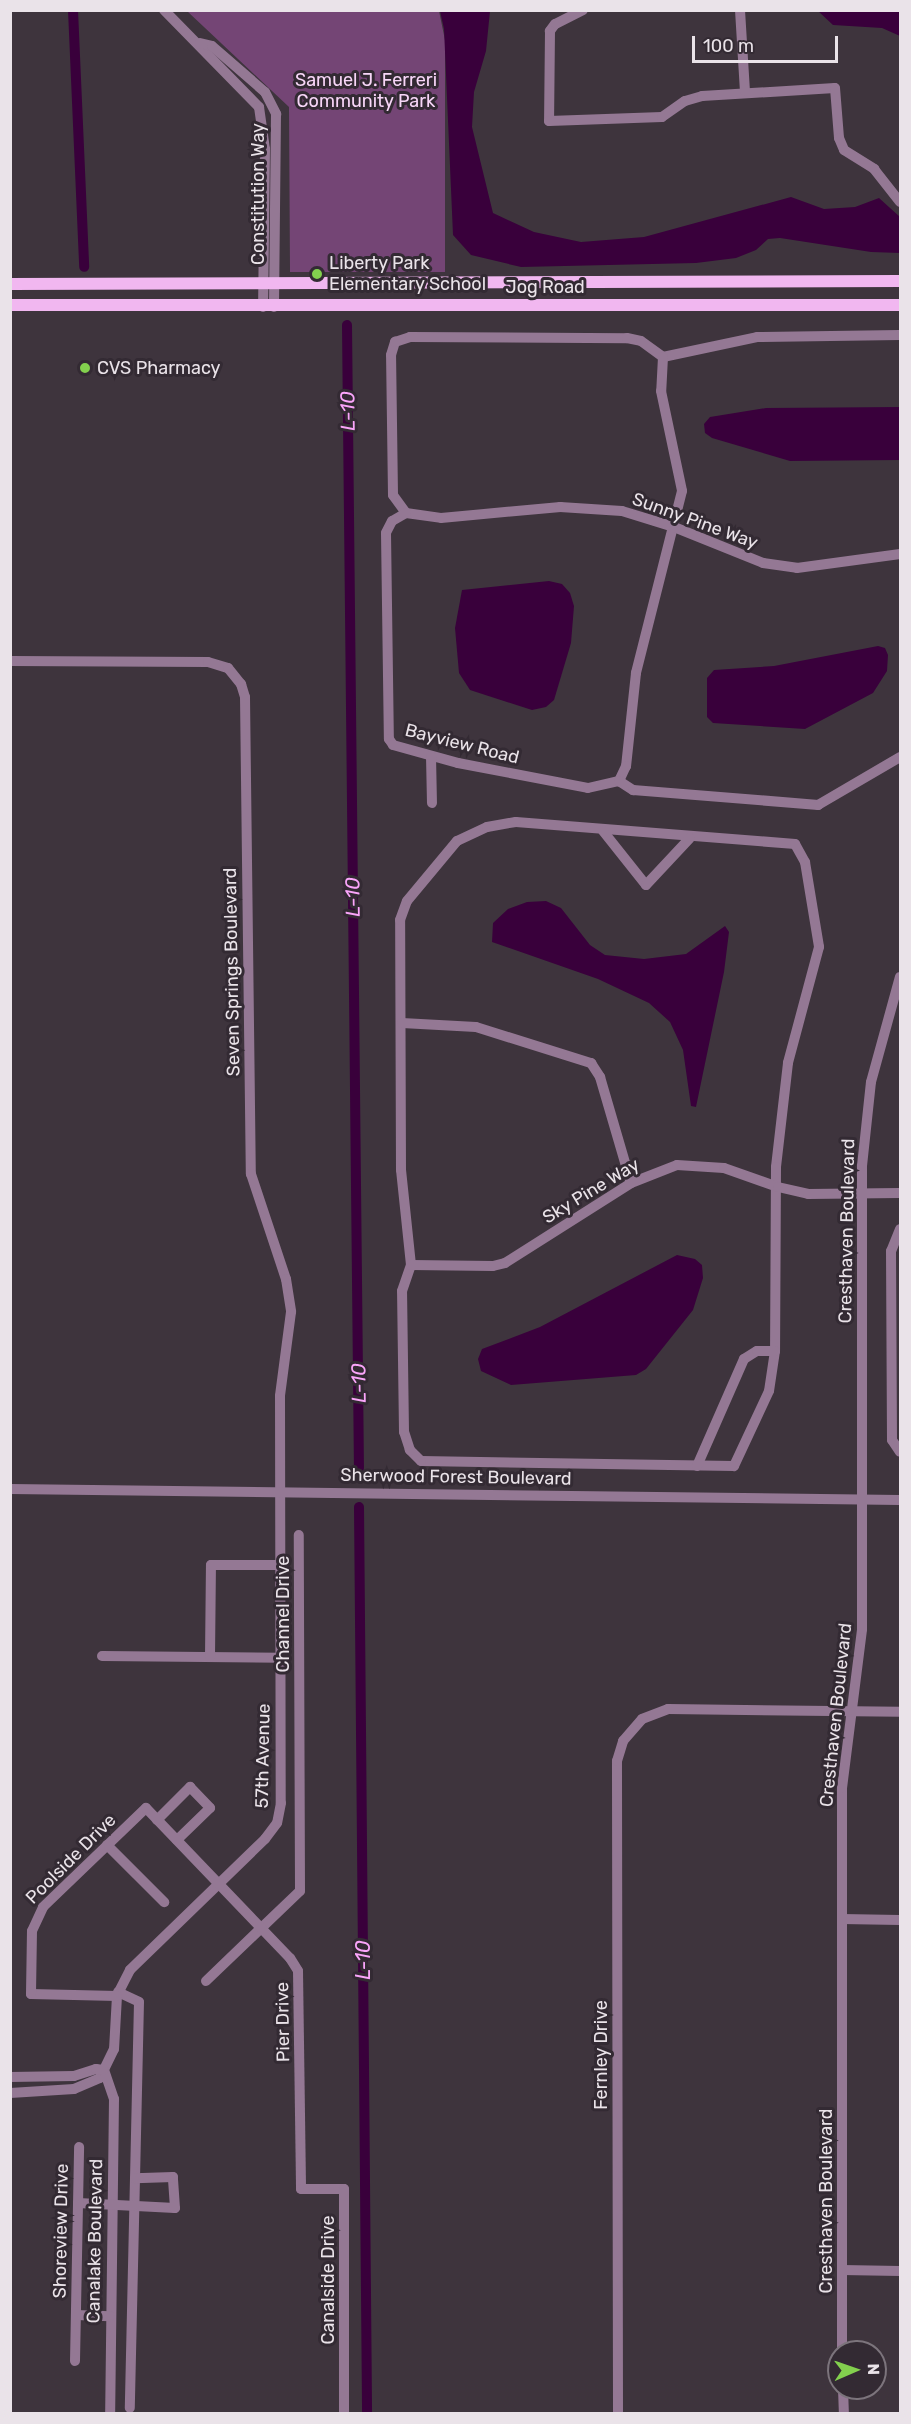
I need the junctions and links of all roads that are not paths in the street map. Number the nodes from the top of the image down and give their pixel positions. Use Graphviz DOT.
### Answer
graph roads {
  1 [pos="164,10"];
  2 [pos="583,10"];
  3 [pos="740,10"];
  4 [pos="200,44"];
  5 [pos="745,91"];
  6 [pos="900,202"];
  7 [pos="900,281"];
  8 [pos="10,284"];
  9 [pos="527,284"];
  10 [pos="269,285"];
  11 [pos="10,305"];
  12 [pos="528,305"];
  13 [pos="900,305"];
  14 [pos="269,307"];
  15 [pos="900,335"];
  16 [pos="663,357"];
  17 [pos="406,513"];
  18 [pos="674,527"];
  19 [pos="900,554"];
  20 [pos="10,661"];
  21 [pos="431,756"];
  22 [pos="900,757"];
  23 [pos="619,781"];
  24 [pos="432,803"];
  25 [pos="603,831"];
  26 [pos="690,838"];
  27 [pos="900,977"];
  28 [pos="402,1023"];
  29 [pos="631,1183"];
  30 [pos="778,1188"];
  31 [pos="861,1192"];
  32 [pos="900,1193"];
  33 [pos="900,1229"];
  34 [pos="411,1265"];
  35 [pos="775,1351"];
  36 [pos="900,1452"];
  37 [pos="697,1466"];
  38 [pos="10,1489"];
  39 [pos="280,1491"];
  40 [pos="862,1499"];
  41 [pos="900,1500"];
  42 [pos="299,1535"];
  43 [pos="281,1565"];
  44 [pos="102,1656"];
  45 [pos="210,1657"];
  46 [pos="281,1658"];
  47 [pos="853,1711"];
  48 [pos="900,1712"];
  49 [pos="157,1820"];
  50 [pos="177,1840"];
  51 [pos="107,1845"];
  52 [pos="219,1884"];
  53 [pos="164,1902"];
  54 [pos="842,1919"];
  55 [pos="900,1920"];
  56 [pos="261,1928"];
  57 [pos="206,1981"];
  58 [pos="118,1994"];
  59 [pos="104,2070"];
  60 [pos="10,2078"];
  61 [pos="10,2093"];
  62 [pos="79,2147"];
  63 [pos="135,2178"];
  64 [pos="300,2189"];
  65 [pos="78,2203"];
  66 [pos="112,2204"];
  67 [pos="135,2205"];
  68 [pos="842,2270"];
  69 [pos="900,2271"];
  70 [pos="76,2315"];
  71 [pos="110,2316"];
  72 [pos="843,2340"];
  73 [pos="75,2361"];
  74 [pos="130,2408"];
  75 [pos="110,2414"];
  76 [pos="344,2414"];
  77 [pos="618,2414"];
  1 -- 4 [label="street, Constitution Way"];
  2 -- 5 [label="street"];
  3 -- 5 [label="street"];
  4 -- 10 [label="street, Constitution Way"];
  4 -- 10 [label="street, Constitution Way"];
  5 -- 6 [label="street"];
  7 -- 9 [label="main road, Jog Road"];
  8 -- 10 [label="main road, Jog Road"];
  9 -- 10 [label="main road, Jog Road"];
  9 -- 12 [label="main road"];
  10 -- 14 [label="street, Constitution Way"];
  11 -- 14 [label="main road, Jog Road"];
  12 -- 13 [label="main road, Jog Road"];
  12 -- 14 [label="main road, Jog Road"];
  15 -- 16 [label="street"];
  16 -- 17 [label="street"];
  16 -- 18 [label="street"];
  17 -- 18 [label="street, Sunny Pine Way"];
  17 -- 21 [label="street, Bayview Road"];
  18 -- 19 [label="street, Sunny Pine Way"];
  18 -- 23 [label="street"];
  20 -- 39 [label="street, Seven Springs Boulevard"];
  21 -- 23 [label="street, Bayview Road"];
  21 -- 24 [label="street"];
  22 -- 23 [label="street"];
  25 -- 26 [label="street"];
  25 -- 26 [label="street"];
  25 -- 28 [label="street"];
  26 -- 30 [label="street"];
  27 -- 31 [label="street, Cresthaven Boulevard"];
  28 -- 29 [label="street"];
  28 -- 34 [label="street"];
  29 -- 30 [label="street, Sky Pine Way"];
  29 -- 34 [label="street, Sky Pine Way"];
  30 -- 31 [label="street, Sky Pine Way"];
  30 -- 35 [label="street"];
  31 -- 32 [label="street, Sky Pine Way"];
  31 -- 40 [label="street, Cresthaven Boulevard"];
  33 -- 36 [label="street"];
  34 -- 37 [label="street"];
  35 -- 37 [label="street"];
  35 -- 37 [label="street"];
  38 -- 39 [label="street, Sherwood Forest Boulevard"];
  39 -- 40 [label="street, Sherwood Forest Boulevard"];
  39 -- 43 [label="street, 57th Avenue"];
  40 -- 41 [label="street, Sherwood Forest Boulevard"];
  40 -- 47 [label="street, Cresthaven Boulevard"];
  42 -- 56 [label="street, Channel Drive"];
  43 -- 45 [label="street"];
  43 -- 46 [label="street, 57th Avenue"];
  44 -- 45 [label="street"];
  45 -- 46 [label="street"];
  46 -- 52 [label="street, 57th Avenue"];
  47 -- 48 [label="street"];
  47 -- 54 [label="street, Cresthaven Boulevard"];
  47 -- 77 [label="street, Fernley Drive"];
  49 -- 50 [label="street"];
  49 -- 50 [label="street"];
  49 -- 51 [label="street, Poolside Drive"];
  50 -- 52 [label="street"];
  51 -- 53 [label="street"];
  51 -- 58 [label="street, Poolside Drive"];
  52 -- 56 [label="street, Pier Drive"];
  52 -- 58 [label="street, 57th Avenue"];
  54 -- 55 [label="street"];
  54 -- 68 [label="street, Cresthaven Boulevard"];
  56 -- 57 [label="street, Channel Drive"];
  56 -- 64 [label="street, Pier Drive"];
  58 -- 59 [label="street, 57th Avenue"];
  58 -- 63 [label="street"];
  59 -- 60 [label="street"];
  59 -- 61 [label="street"];
  59 -- 66 [label="street, Canalake Boulevard"];
  62 -- 65 [label="street, Shoreview Drive"];
  63 -- 67 [label="street"];
  63 -- 67 [label="street"];
  64 -- 76 [label="street, Canalside Drive"];
  65 -- 66 [label="street"];
  65 -- 70 [label="street, Shoreview Drive"];
  66 -- 67 [label="street"];
  66 -- 71 [label="street, Canalake Boulevard"];
  67 -- 74 [label="street"];
  68 -- 69 [label="street"];
  68 -- 72 [label="street, Cresthaven Boulevard"];
  70 -- 71 [label="street, Shoreview Drive"];
  70 -- 73 [label="street, Shoreview Drive"];
  71 -- 75 [label="street, Canalake Boulevard"];
}
